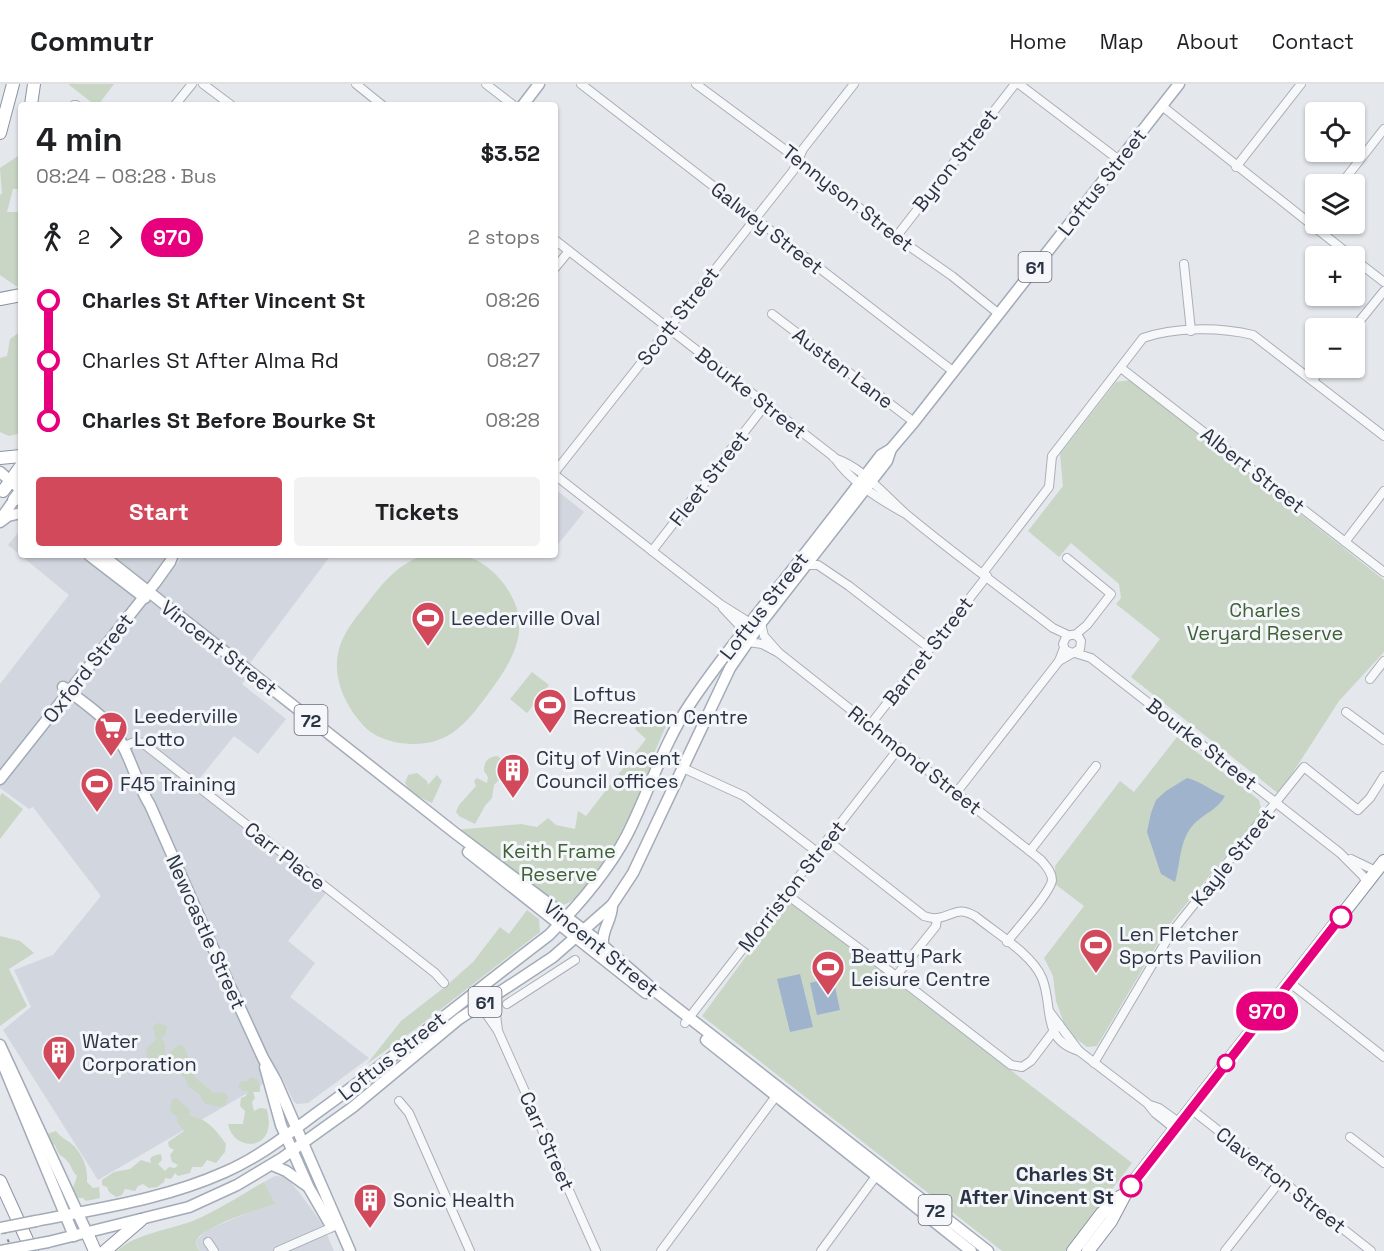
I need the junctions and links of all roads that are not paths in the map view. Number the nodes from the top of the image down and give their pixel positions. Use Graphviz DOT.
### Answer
graph roads {
  1 [pos="13,84"];
  2 [pos="34,84"];
  3 [pos="192,84"];
  4 [pos="203,84"];
  5 [pos="356,84"];
  6 [pos="486,84"];
  7 [pos="539,84"];
  8 [pos="580,84"];
  9 [pos="696,84"];
  10 [pos="854,84"];
  11 [pos="1014,84"];
  12 [pos="1019,84"];
  13 [pos="1179,84"];
  14 [pos="1300,84"];
  15 [pos="31,102"];
  16 [pos="177,102"];
  17 [pos="227,102"];
  18 [pos="378,102"];
  19 [pos="509,102"];
  20 [pos="525,102"];
  21 [pos="1162,106"];
  22 [pos="1384,129"];
  23 [pos="0,133"];
  24 [pos="799,160"];
  25 [pos="1119,160"];
  26 [pos="1236,167"];
  27 [pos="1349,174"];
  28 [pos="1305,215"];
  29 [pos="755,219"];
  30 [pos="1327,234"];
  31 [pos="896,237"];
  32 [pos="558,243"];
  33 [pos="1340,246"];
  34 [pos="568,251"];
  35 [pos="558,264"];
  36 [pos="1184,264"];
  37 [pos="1365,268"];
  38 [pos="1384,282"];
  39 [pos="1384,291"];
  40 [pos="18,296"];
  41 [pos="0,299"];
  42 [pos="772,314"];
  43 [pos="999,314"];
  44 [pos="1362,318"];
  45 [pos="668,328"];
  46 [pos="1191,331"];
  47 [pos="1121,368"];
  48 [pos="954,372"];
  49 [pos="1313,380"];
  50 [pos="766,404"];
  51 [pos="914,422"];
  52 [pos="1384,436"];
  53 [pos="18,456"];
  54 [pos="0,458"];
  55 [pos="558,469"];
  56 [pos="18,470"];
  57 [pos="0,472"];
  58 [pos="558,475"];
  59 [pos="865,482"];
  60 [pos="3,489"];
  61 [pos="1384,491"];
  62 [pos="18,496"];
  63 [pos="18,497"];
  64 [pos="18,514"];
  65 [pos="0,521"];
  66 [pos="1345,542"];
  67 [pos="652,551"];
  68 [pos="93,558"];
  69 [pos="105,558"];
  70 [pos="169,558"];
  71 [pos="1067,558"];
  72 [pos="806,565"];
  73 [pos="1384,573"];
  74 [pos="985,575"];
  75 [pos="145,594"];
  76 [pos="720,604"];
  77 [pos="756,625"];
  78 [pos="1053,628"];
  79 [pos="1077,638"];
  80 [pos="744,639"];
  81 [pos="1064,646"];
  82 [pos="929,648"];
  83 [pos="779,653"];
  84 [pos="1074,653"];
  85 [pos="1091,658"];
  86 [pos="1059,661"];
  87 [pos="1384,661"];
  88 [pos="1370,679"];
  89 [pos="67,687"];
  90 [pos="1346,712"];
  91 [pos="870,725"];
  92 [pos="1384,740"];
  93 [pos="125,745"];
  94 [pos="899,748"];
  95 [pos="1096,766"];
  96 [pos="0,768"];
  97 [pos="682,768"];
  98 [pos="1384,776"];
  99 [pos="0,779"];
  100 [pos="956,793"];
  101 [pos="1277,803"];
  102 [pos="827,840"];
  103 [pos="1030,850"];
  104 [pos="817,852"];
  105 [pos="1340,853"];
  106 [pos="1381,866"];
  107 [pos="1367,884"];
  108 [pos="786,894"];
  109 [pos="612,905"];
  110 [pos="937,918"];
  111 [pos="563,921"];
  112 [pos="581,934"];
  113 [pos="1007,942"];
  114 [pos="603,945"];
  115 [pos="575,960"];
  116 [pos="534,971"];
  117 [pos="896,976"];
  118 [pos="541,982"];
  119 [pos="1289,982"];
  120 [pos="444,983"];
  121 [pos="496,995"];
  122 [pos="507,1004"];
  123 [pos="480,1005"];
  124 [pos="687,1021"];
  125 [pos="1056,1028"];
  126 [pos="498,1031"];
  127 [pos="0,1045"];
  128 [pos="0,1057"];
  129 [pos="1384,1057"];
  130 [pos="262,1058"];
  131 [pos="1094,1063"];
  132 [pos="766,1086"];
  133 [pos="779,1092"];
  134 [pos="399,1101"];
  135 [pos="769,1106"];
  136 [pos="1191,1108"];
  137 [pos="1178,1126"];
  138 [pos="297,1128"];
  139 [pos="286,1136"];
  140 [pos="1350,1137"];
  141 [pos="304,1144"];
  142 [pos="293,1151"];
  143 [pos="1384,1163"];
  144 [pos="273,1165"];
  145 [pos="879,1172"];
  146 [pos="1281,1179"];
  147 [pos="0,1181"];
  148 [pos="309,1188"];
  149 [pos="1128,1189"];
  150 [pos="79,1213"];
  151 [pos="65,1216"];
  152 [pos="141,1220"];
  153 [pos="335,1226"];
  154 [pos="0,1228"];
  155 [pos="87,1233"];
  156 [pos="74,1236"];
  157 [pos="208,1242"];
  158 [pos="0,1251"];
  159 [pos="32,1251"];
  160 [pos="95,1251"];
  161 [pos="105,1251"];
  162 [pos="214,1251"];
  163 [pos="278,1251"];
  164 [pos="342,1251"];
  165 [pos="350,1251"];
  166 [pos="470,1251"];
  167 [pos="596,1251"];
  168 [pos="661,1251"];
  169 [pos="820,1251"];
  170 [pos="971,1251"];
  171 [pos="988,1251"];
  172 [pos="1073,1251"];
  173 [pos="1088,1251"];
  174 [pos="1225,1251"];
  175 [pos="1371,1251"];
  1 -- 23 [label="highway"];
  2 -- 15 [label="highway"];
  3 -- 16 [label="street"];
  4 -- 17 [label="street"];
  5 -- 18 [label="street"];
  6 -- 19 [label="street"];
  7 -- 20 [label="main road"];
  8 -- 29 [label="street, Galwey Street"];
  9 -- 24 [label="street, Tennyson Street"];
  10 -- 24 [label="street, Scott Street"];
  11 -- 31 [label="street, Byron Street"];
  12 -- 25 [label="street"];
  13 -- 21 [label="main road, Loftus Street / 61"];
  14 -- 26 [label="street"];
  21 -- 25 [label="main road, Loftus Street / 61"];
  21 -- 26 [label="street"];
  22 -- 27 [label="street"];
  24 -- 29 [label="street, Scott Street"];
  24 -- 31 [label="street, Tennyson Street"];
  25 -- 43 [label="main road, Loftus Street / 61"];
  26 -- 28 [label="street"];
  29 -- 45 [label="street, Scott Street"];
  29 -- 48 [label="street, Galwey Street"];
  30 -- 33 [label="street"];
  31 -- 43 [label="street, Tennyson Street"];
  32 -- 34 [label="street, Bourke Street"];
  34 -- 35 [label="street"];
  34 -- 45 [label="street, Bourke Street"];
  36 -- 46 [label="street"];
  37 -- 38 [label="street"];
  39 -- 44 [label="street"];
  40 -- 41 [label="highway"];
  42 -- 51 [label="street, Austen Lane"];
  43 -- 48 [label="main road, Loftus Street / 61"];
  45 -- 50 [label="street, Bourke Street"];
  45 -- 55 [label="street, Scott Street"];
  46 -- 47 [label="street, Barnet Street"];
  46 -- 49 [label="street, Barnet Street"];
  47 -- 66 [label="street, Albert Street"];
  47 -- 74 [label="street, Barnet Street"];
  48 -- 51 [label="main road, Loftus Street / 61"];
  49 -- 52 [label="street, Barnet Street"];
  50 -- 59 [label="street, Bourke Street"];
  50 -- 67 [label="street, Fleet Street"];
  51 -- 59 [label="main road, Loftus Street / 61"];
  53 -- 54 [label="highway"];
  56 -- 60 [label="highway"];
  57 -- 60 [label="main road"];
  58 -- 67 [label="street, Richmond Street"];
  59 -- 72 [label="main road, Loftus Street / 61"];
  59 -- 74 [label="street, Bourke Street"];
  59 -- 77 [label="main road, Loftus Street / 61"];
  60 -- 62 [label="main road"];
  61 -- 66 [label="street"];
  63 -- 65 [label="main road"];
  64 -- 65 [label="main road"];
  66 -- 73 [label="street, Albert Street"];
  67 -- 76 [label="street, Richmond Street"];
  68 -- 75 [label="main road, Vincent Street / 72"];
  69 -- 75 [label="main road, Vincent Street / 72"];
  70 -- 75 [label="main road, Oxford Street"];
  71 -- 79 [label="street"];
  72 -- 77 [label="main road, Loftus Street / 61"];
  72 -- 82 [label="street"];
  74 -- 78 [label="street, Bourke Street"];
  74 -- 82 [label="street, Barnet Street"];
  75 -- 89 [label="main road, Oxford Street"];
  75 -- 111 [label="main road, Vincent Street / 72"];
  75 -- 111 [label="main road, Vincent Street / 72"];
  76 -- 77 [label="street, Richmond Street"];
  76 -- 80 [label="street, Richmond Street"];
  77 -- 80 [label="main road, Loftus Street / 61"];
  77 -- 83 [label="street, Richmond Street"];
  78 -- 79 [label="street, Bourke Street"];
  78 -- 81 [label="street, Bourke Street"];
  79 -- 81 [label="street"];
  79 -- 84 [label="street"];
  79 -- 85 [label="street, Bourke Street"];
  80 -- 83 [label="street, Richmond Street"];
  80 -- 97 [label="main road, Loftus Street / 61"];
  80 -- 111 [label="main road, Loftus Street / 61"];
  81 -- 84 [label="street, Bourke Street"];
  81 -- 86 [label="street"];
  82 -- 91 [label="street, Barnet Street"];
  83 -- 91 [label="street, Richmond Street"];
  84 -- 85 [label="street, Bourke Street"];
  84 -- 86 [label="street"];
  85 -- 101 [label="street, Bourke Street"];
  86 -- 100 [label="street"];
  87 -- 88 [label="street"];
  89 -- 93 [label="main road, Newcastle Street"];
  89 -- 96 [label="main road, Oxford Street"];
  89 -- 99 [label="main road, Oxford Street"];
  90 -- 92 [label="street"];
  91 -- 94 [label="street, Richmond Street"];
  93 -- 120 [label="street, Carr Place"];
  93 -- 130 [label="main road, Newcastle Street"];
  94 -- 100 [label="street, Richmond Street"];
  94 -- 102 [label="street, Morriston Street"];
  95 -- 103 [label="street"];
  97 -- 104 [label="street"];
  97 -- 109 [label="main road, Loftus Street / 61"];
  98 -- 101 [label="street, Kayle Street"];
  100 -- 103 [label="street, Richmond Street"];
  101 -- 105 [label="street, Bourke Street"];
  101 -- 131 [label="street, Kayle Street"];
  102 -- 104 [label="street, Morriston Street"];
  102 -- 110 [label="street"];
  103 -- 113 [label="street, Richmond Street"];
  104 -- 108 [label="street, Morriston Street"];
  105 -- 106 [label="street, Bourke Street"];
  105 -- 107 [label="street, Bourke Street"];
  106 -- 107 [label="highway"];
  107 -- 119 [label="highway"];
  108 -- 117 [label="street"];
  108 -- 124 [label="street, Morriston Street"];
  109 -- 112 [label="main road, Loftus Street / 61"];
  109 -- 114 [label="main road"];
  110 -- 113 [label="street"];
  110 -- 117 [label="street"];
  111 -- 112 [label="main road, Vincent Street / 72"];
  111 -- 138 [label="main road, Loftus Street / 61"];
  112 -- 114 [label="main road, Vincent Street / 72"];
  112 -- 116 [label="main road, Loftus Street / 61"];
  112 -- 124 [label="main road, Vincent Street / 72"];
  113 -- 125 [label="street"];
  114 -- 124 [label="main road, Vincent Street / 72"];
  115 -- 118 [label="street"];
  116 -- 118 [label="street"];
  116 -- 121 [label="main road, Loftus Street / 61"];
  117 -- 125 [label="street"];
  118 -- 122 [label="street"];
  119 -- 129 [label="street"];
  119 -- 136 [label="highway"];
  121 -- 123 [label="main road, Loftus Street / 61"];
  121 -- 126 [label="street, Carr Street"];
  123 -- 126 [label="street, Carr Street"];
  123 -- 141 [label="main road, Loftus Street / 61"];
  124 -- 132 [label="main road, Vincent Street / 72"];
  124 -- 133 [label="main road, Vincent Street / 72"];
  125 -- 131 [label="street"];
  126 -- 167 [label="street, Carr Street"];
  127 -- 150 [label="main road"];
  128 -- 151 [label="main road"];
  130 -- 138 [label="main road, Newcastle Street"];
  130 -- 139 [label="main road, Newcastle Street"];
  131 -- 137 [label="street"];
  132 -- 133 [label="main road, Vincent Street / 72"];
  132 -- 135 [label="street"];
  133 -- 135 [label="street"];
  133 -- 145 [label="main road, Vincent Street / 72"];
  134 -- 166 [label="street"];
  135 -- 168 [label="street"];
  136 -- 137 [label="highway"];
  136 -- 146 [label="street, Claverton Street"];
  137 -- 149 [label="highway"];
  138 -- 139 [label="main road, Loftus Street / 61"];
  138 -- 141 [label="main road, Newcastle Street"];
  139 -- 142 [label="main road, Newcastle Street"];
  139 -- 150 [label="main road, Loftus Street / 61"];
  140 -- 143 [label="street"];
  141 -- 142 [label="main road, Loftus Street / 61"];
  141 -- 153 [label="main road, Newcastle Street"];
  142 -- 144 [label="main road, Loftus Street / 61"];
  142 -- 148 [label="main road, Newcastle Street"];
  144 -- 148 [label="main road"];
  144 -- 152 [label="main road, Loftus Street / 61"];
  145 -- 169 [label="street"];
  145 -- 170 [label="main road, Vincent Street / 72"];
  145 -- 171 [label="main road, Vincent Street / 72"];
  146 -- 174 [label="street"];
  146 -- 175 [label="street, Claverton Street"];
  147 -- 159 [label="highway"];
  148 -- 153 [label="main road, Newcastle Street"];
  149 -- 172 [label="highway"];
  149 -- 173 [label="highway"];
  150 -- 151 [label="main road, Loftus Street / 61"];
  150 -- 155 [label="main road"];
  151 -- 154 [label="main road, Loftus Street / 61, bridge"];
  151 -- 156 [label="main road"];
  152 -- 155 [label="main road, Loftus Street / 61"];
  152 -- 161 [label="highway"];
  153 -- 163 [label="street"];
  153 -- 164 [label="main road, Newcastle Street"];
  153 -- 165 [label="main road, Newcastle Street"];
  155 -- 156 [label="main road, Loftus Street / 61"];
  155 -- 160 [label="highway"];
  156 -- 158 [label="main road, Loftus Street / 61, bridge"];
  157 -- 162 [label="street"];
}
